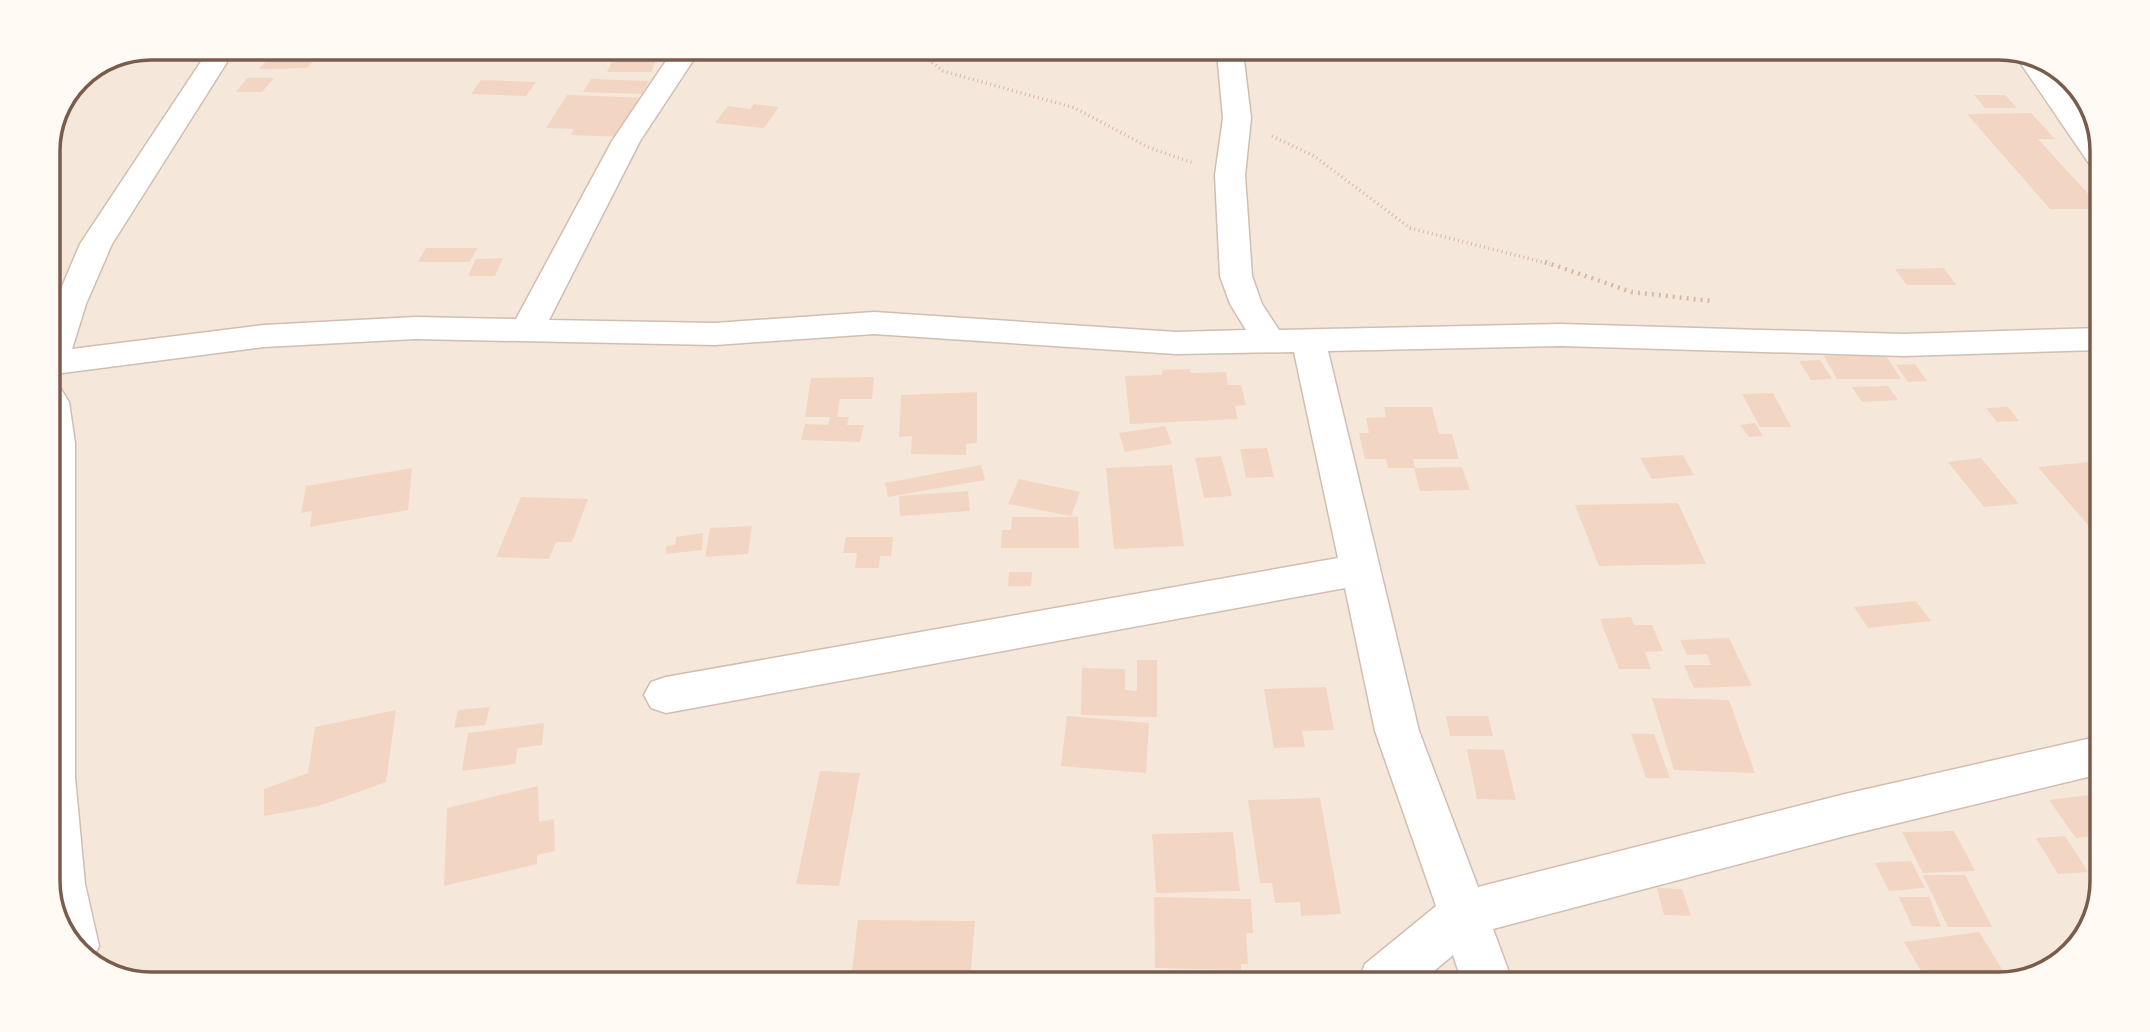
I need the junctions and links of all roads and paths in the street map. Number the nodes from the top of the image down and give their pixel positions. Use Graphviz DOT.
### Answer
graph roads {
  1 [pos="215,60"];
  2 [pos="680,60"];
  3 [pos="929,60"];
  4 [pos="1231,60"];
  5 [pos="2037,67"];
  6 [pos="1237,118"];
  7 [pos="2090,145"];
  8 [pos="1230,175"];
  9 [pos="1722,302"];
  10 [pos="528,328"];
  11 [pos="60,337"];
  12 [pos="2090,339"];
  13 [pos="1290,341"];
  14 [pos="60,372"];
  15 [pos="1360,570"];
  16 [pos="666,695"];
  17 [pos="2090,757"];
  18 [pos="60,872"];
  19 [pos="1463,914"];
  20 [pos="69,922"];
  21 [pos="1395,972"];
  22 [pos="1484,972"];
  1 -- 11 [label="street"];
  2 -- 10 [label="street"];
  3 -- 8 [label="path"];
  4 -- 6 [label="street"];
  5 -- 7 [label="street"];
  6 -- 8 [label="street"];
  6 -- 9 [label="path"];
  8 -- 13 [label="street"];
  10 -- 13 [label="street"];
  10 -- 14 [label="street"];
  12 -- 13 [label="street"];
  13 -- 15 [label="street"];
  15 -- 16 [label="street"];
  15 -- 19 [label="street"];
  17 -- 19 [label="street"];
  18 -- 20 [label="street"];
  19 -- 21 [label="street"];
  19 -- 22 [label="street"];
}
